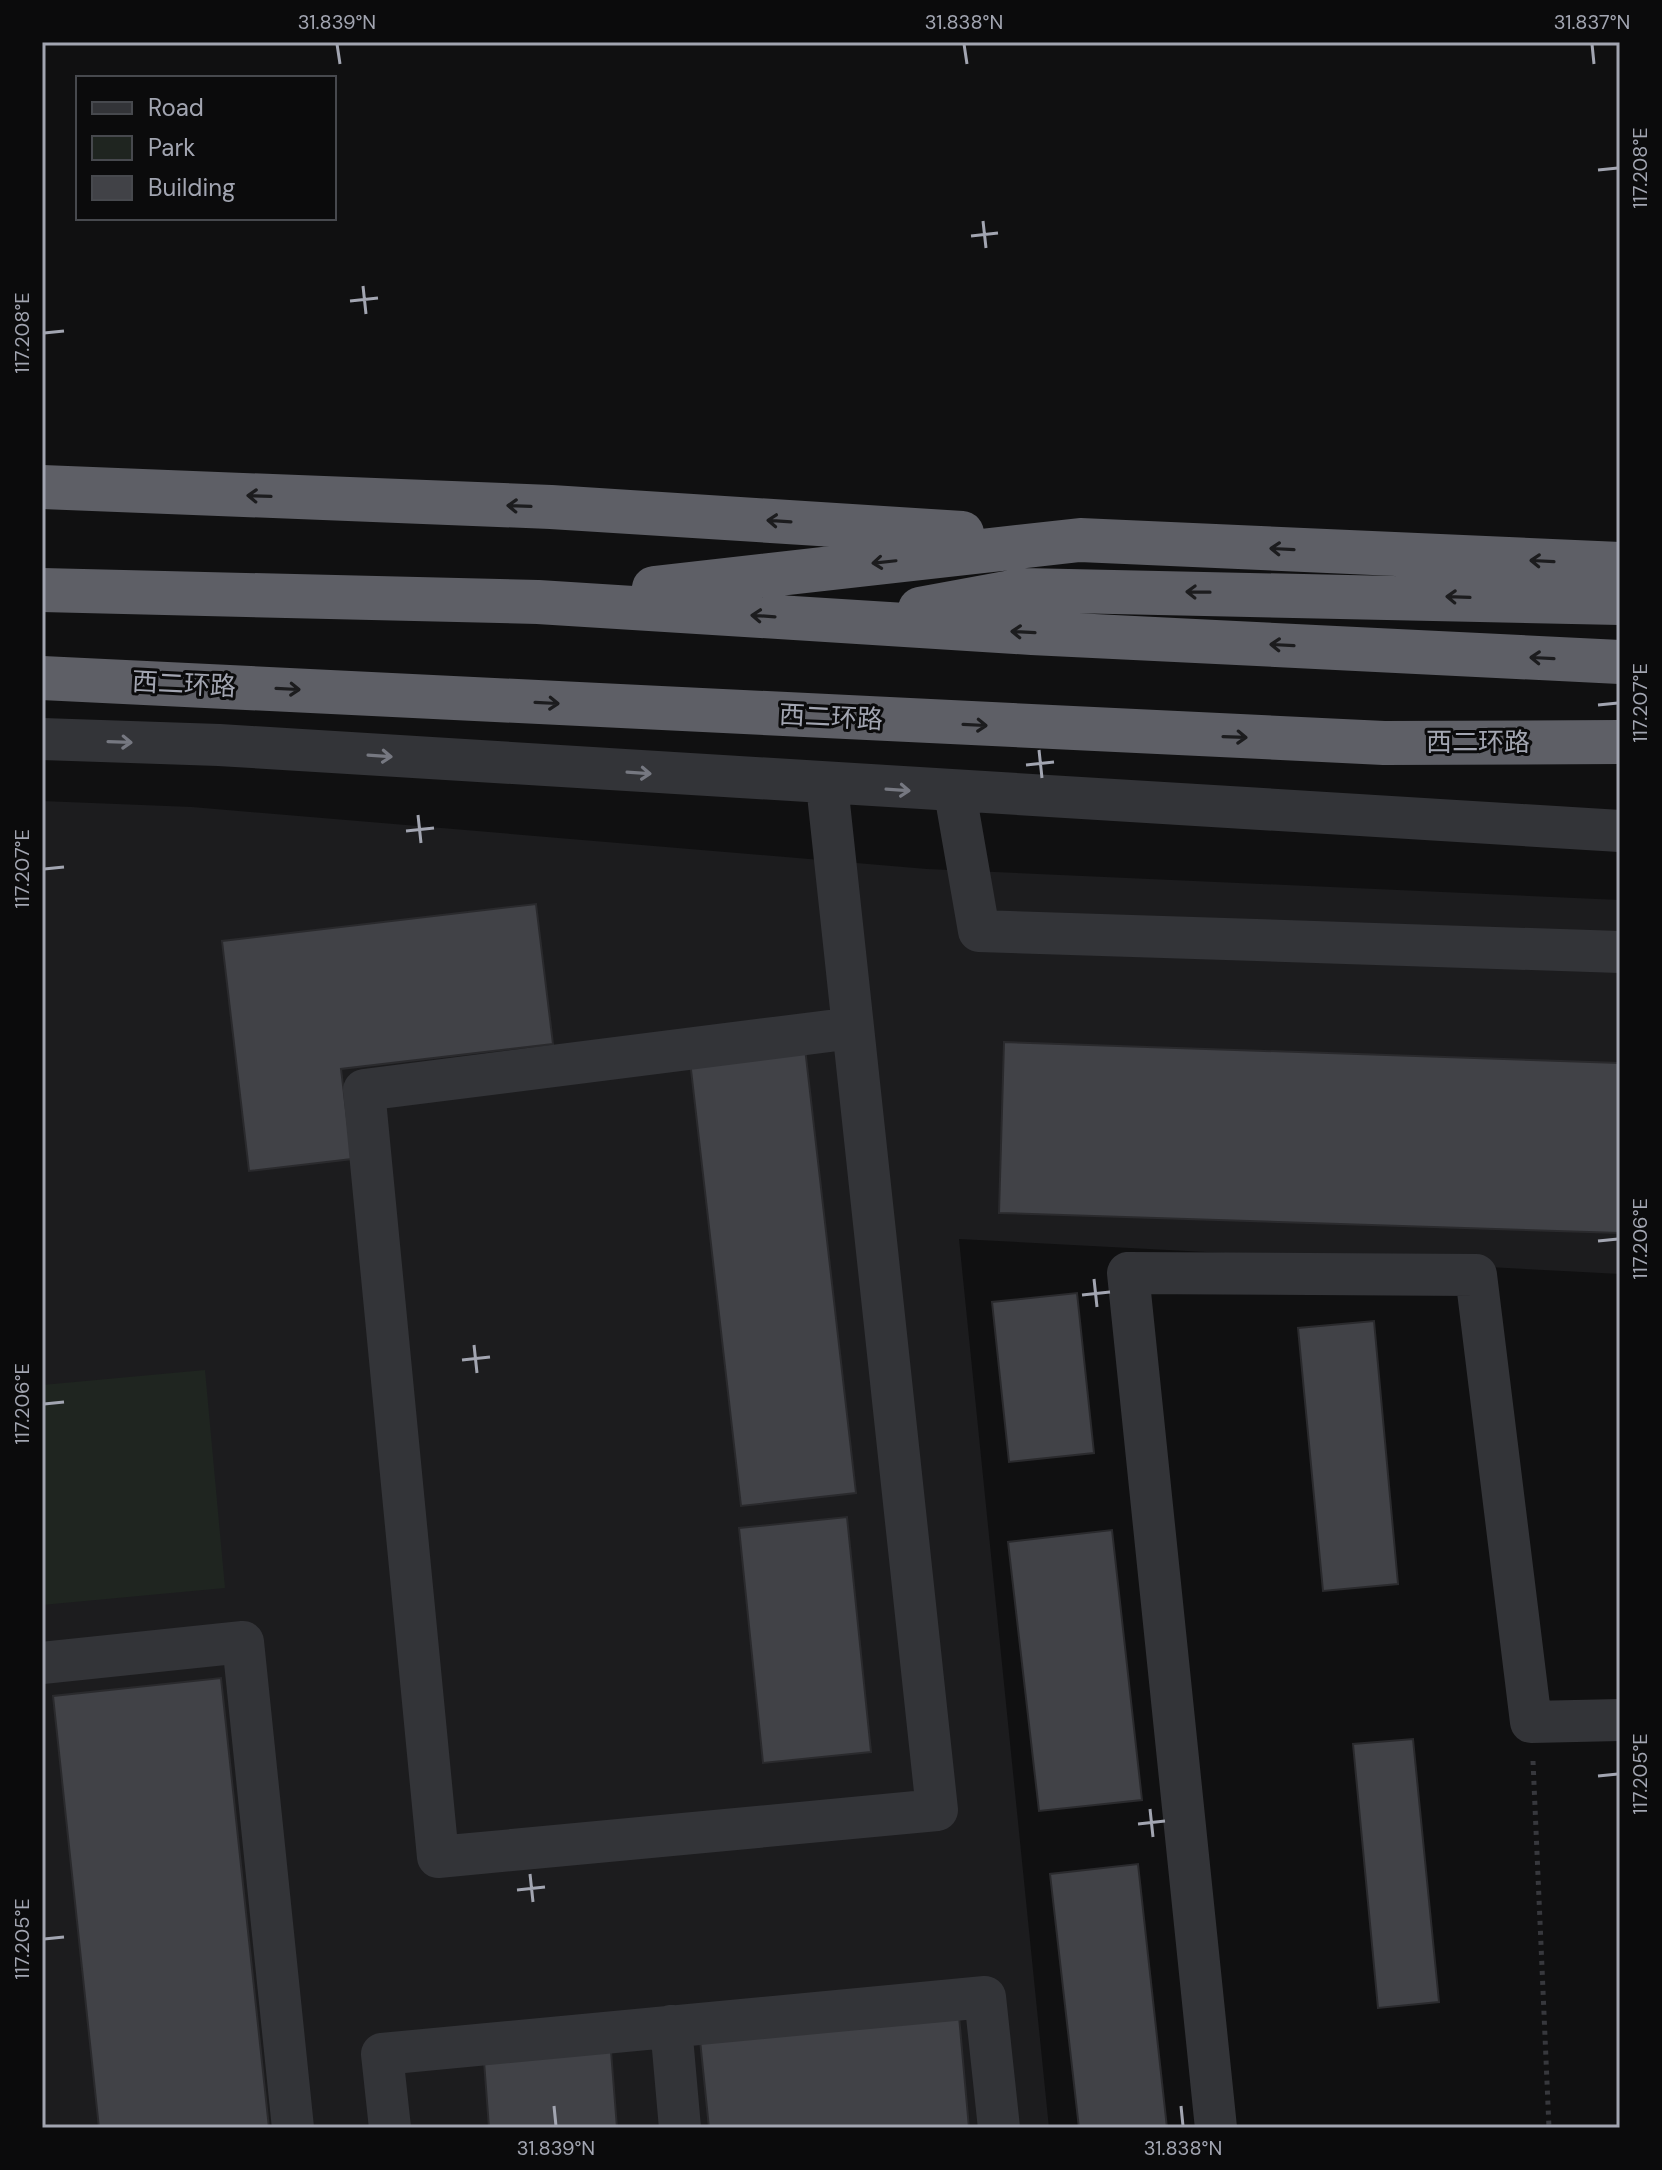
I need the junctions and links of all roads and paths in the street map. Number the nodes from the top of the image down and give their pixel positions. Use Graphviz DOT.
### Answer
graph roads {
  1 [pos="42,487"];
  2 [pos="1080,540"];
  3 [pos="1620,564"];
  4 [pos="42,590"];
  5 [pos="538,602"];
  6 [pos="1620,603"];
  7 [pos="857,622"];
  8 [pos="1620,662"];
  9 [pos="42,678"];
  10 [pos="42,739"];
  11 [pos="1620,742"];
  12 [pos="827,785"];
  13 [pos="955,793"];
  14 [pos="1620,831"];
  15 [pos="1620,952"];
  16 [pos="853,1028"];
  17 [pos="42,1663"];
  18 [pos="1620,1720"];
  19 [pos="1531,1722"];
  20 [pos="671,2026"];
  21 [pos="293,2128"];
  22 [pos="390,2128"];
  23 [pos="680,2128"];
  24 [pos="999,2128"];
  25 [pos="1216,2128"];
  26 [pos="1549,2128"];
  2 -- 1 [label="highway, one-way"];
  3 -- 2 [label="highway, one-way"];
  2 -- 5 [label="highway, one-way"];
  4 -- 5 [label="highway"];
  7 -- 5 [label="highway, one-way"];
  6 -- 7 [label="highway, one-way"];
  8 -- 7 [label="highway, one-way"];
  9 -- 11 [label="highway, 西二环路, one-way"];
  10 -- 12 [label="street, one-way"];
  12 -- 13 [label="street, one-way"];
  12 -- 16 [label="street"];
  13 -- 14 [label="street"];
  13 -- 15 [label="street"];
  16 -- 16 [label="street"];
  17 -- 21 [label="street"];
  18 -- 19 [label="street"];
  19 -- 25 [label="street"];
  19 -- 26 [label="path"];
  20 -- 22 [label="street"];
  20 -- 23 [label="street"];
  20 -- 24 [label="street"];
}
